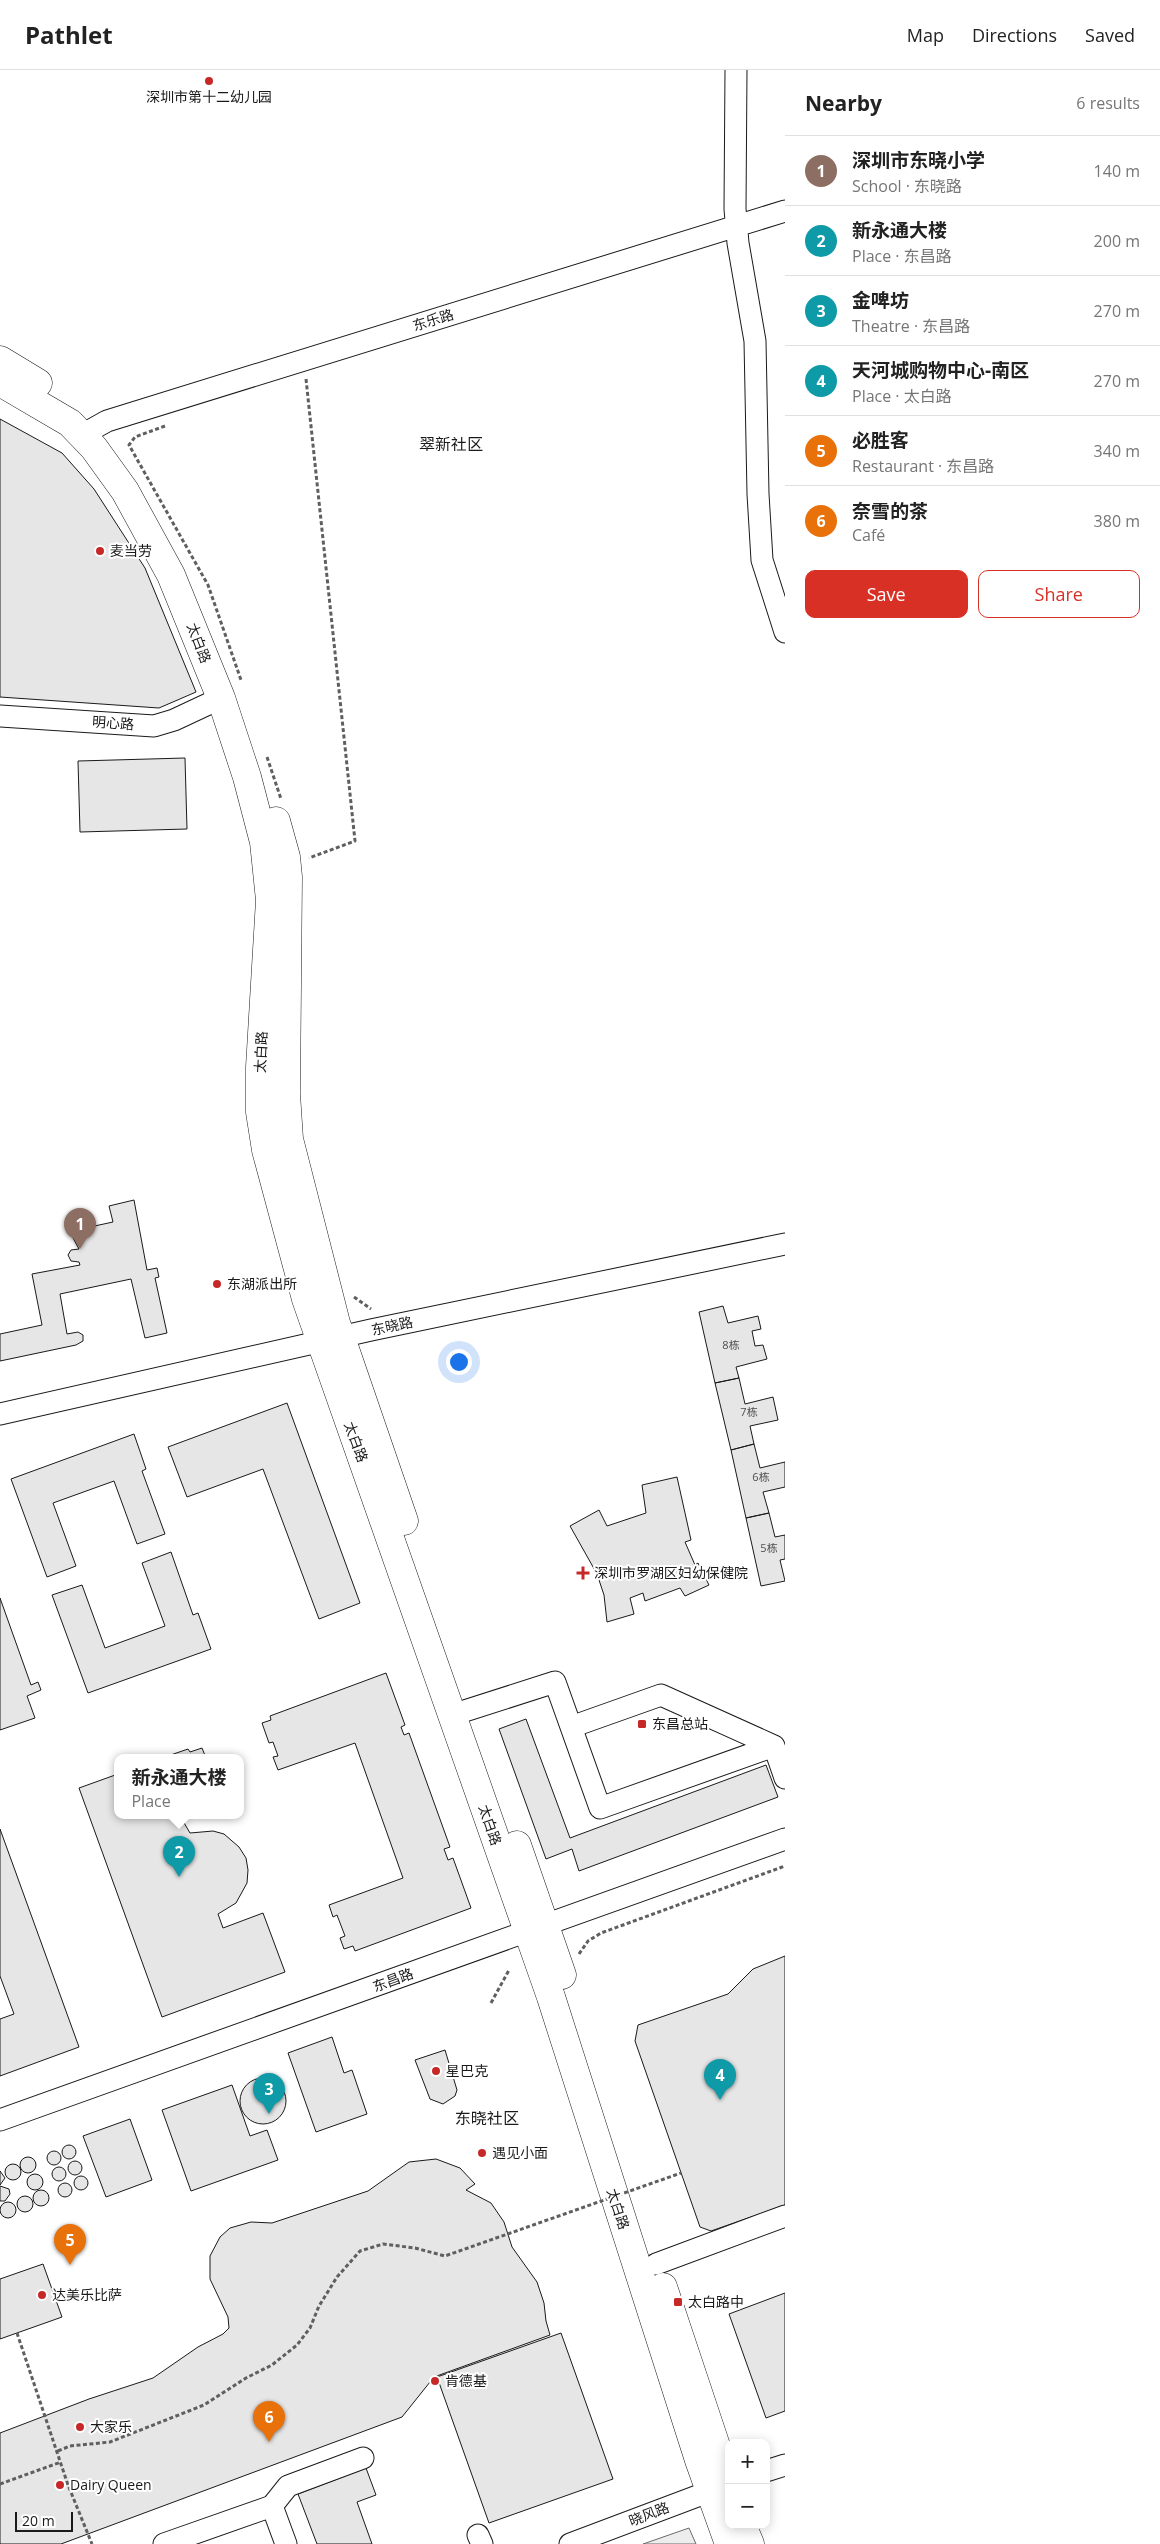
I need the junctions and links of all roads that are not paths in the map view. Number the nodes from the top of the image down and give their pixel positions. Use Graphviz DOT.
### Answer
graph roads {
  1 [pos="736,70"];
  2 [pos="785,211"];
  3 [pos="737,226"];
  4 [pos="0,360"];
  5 [pos="0,382"];
  6 [pos="90,430"];
  7 [pos="785,632"];
  8 [pos="232,692"];
  9 [pos="0,716"];
  10 [pos="785,1244"];
  11 [pos="330,1340"];
  12 [pos="0,1414"];
  13 [pos="461,1713"];
  14 [pos="571,1727"];
  15 [pos="774,1746"];
  16 [pos="785,1778"];
  17 [pos="785,1839"];
  18 [pos="536,1928"];
  19 [pos="0,2120"];
  20 [pos="785,2216"];
  21 [pos="656,2264"];
  22 [pos="363,2458"];
  23 [pos="785,2465"];
  24 [pos="770,2470"];
  25 [pos="724,2486"];
  26 [pos="272,2506"];
  27 [pos="744,2529"];
  28 [pos="164,2544"];
  29 [pos="286,2544"];
  30 [pos="570,2544"];
  31 [pos="729,2544"];
  32 [pos="750,2544"];
  1 -- 3 [label="street"];
  2 -- 3 [label="street, 东乐路"];
  3 -- 6 [label="street, 东乐路"];
  3 -- 7 [label="street"];
  4 -- 6 [label="main road, 太白路"];
  5 -- 6 [label="main road, 太白路"];
  6 -- 8 [label="main road, 太白路"];
  6 -- 11 [label="main road, 太白路"];
  8 -- 9 [label="street, 明心路"];
  8 -- 11 [label="main road, 太白路"];
  10 -- 11 [label="street, 东晓路"];
  11 -- 12 [label="street, 东晓路"];
  11 -- 13 [label="main road, 太白路"];
  13 -- 14 [label="street"];
  13 -- 18 [label="main road, 太白路"];
  14 -- 15 [label="street"];
  14 -- 15 [label="street"];
  15 -- 16 [label="street"];
  17 -- 18 [label="street, 东昌路"];
  18 -- 19 [label="street, 东昌路"];
  18 -- 21 [label="main road, 太白路"];
  18 -- 25 [label="main road, 太白路"];
  20 -- 21 [label="street"];
  21 -- 25 [label="main road, 太白路"];
  22 -- 26 [label="street"];
  23 -- 24 [label="street"];
  25 -- 30 [label="street, 晓风路"];
  25 -- 31 [label="main road, 太白路"];
  26 -- 28 [label="street"];
  26 -- 29 [label="street"];
  27 -- 32 [label="main road"];
}
